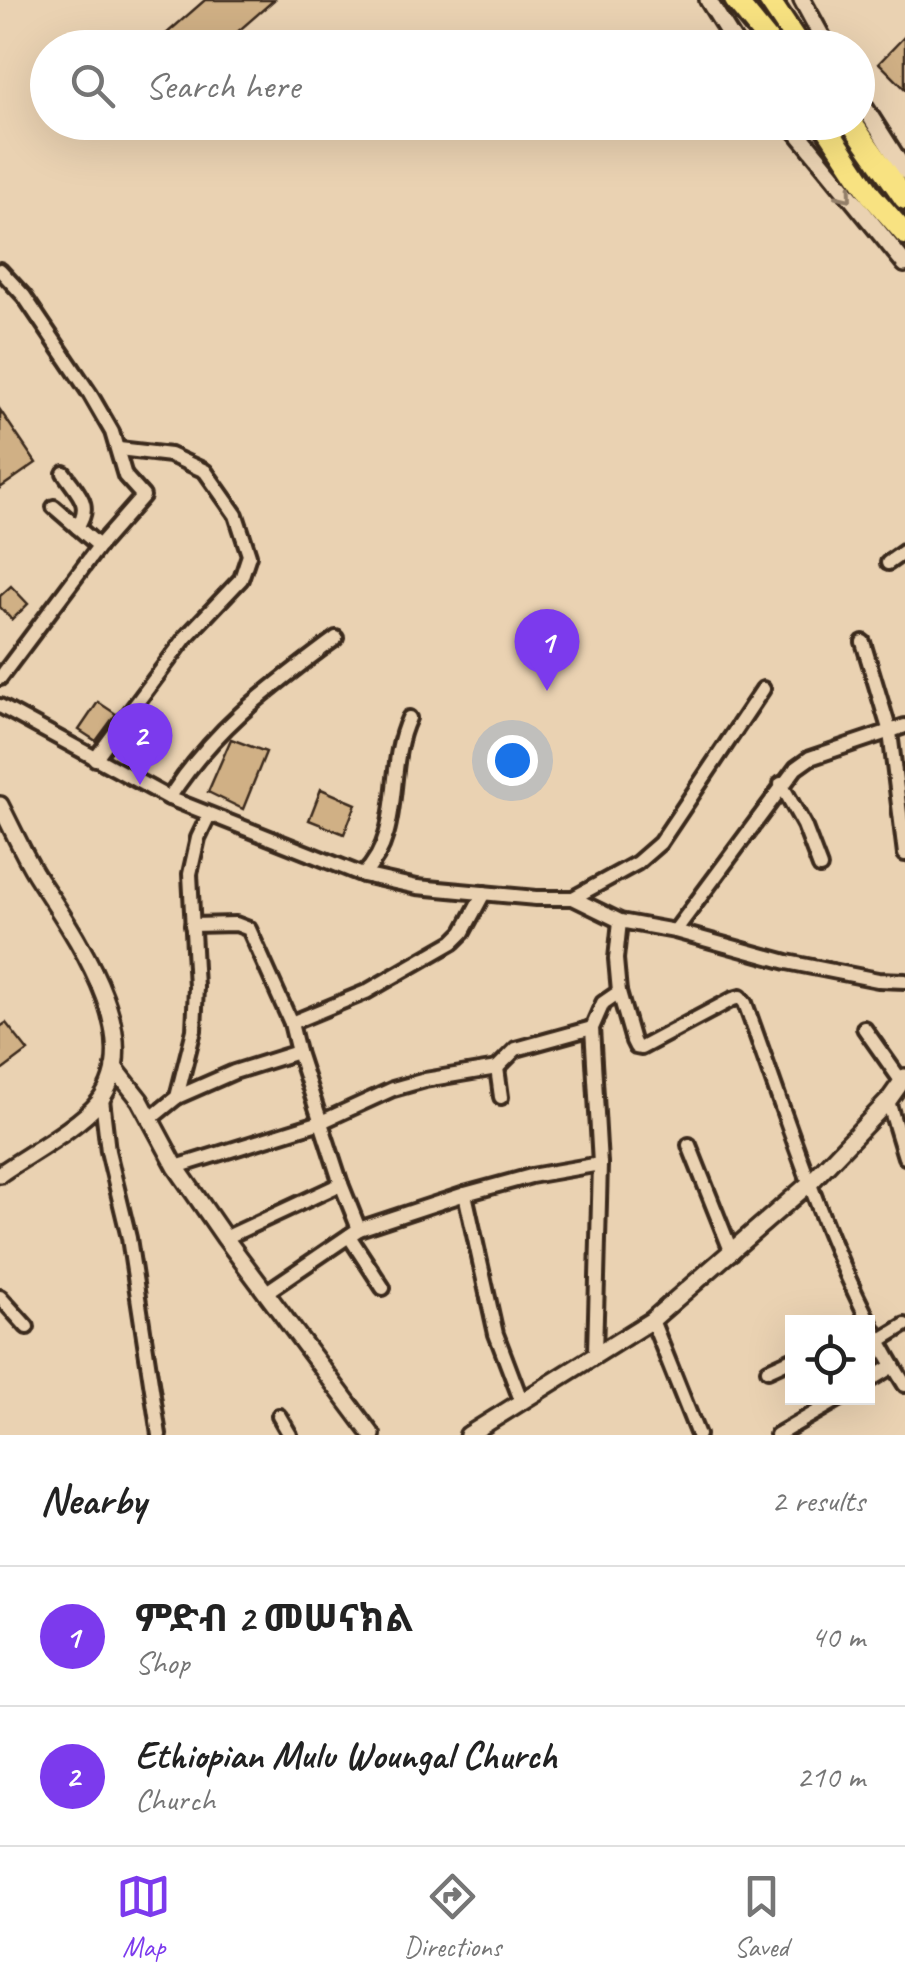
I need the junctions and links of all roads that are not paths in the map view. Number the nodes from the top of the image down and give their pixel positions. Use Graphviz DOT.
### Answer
graph roads {
  1 [pos="708,0"];
  2 [pos="735,0"];
  3 [pos="747,0"];
  4 [pos="770,0"];
  5 [pos="786,0"];
  6 [pos="802,0"];
  7 [pos="727,30"];
  8 [pos="760,30"];
  9 [pos="764,30"];
  10 [pos="789,30"];
  11 [pos="803,30"];
  12 [pos="818,30"];
  13 [pos="875,124"];
  14 [pos="804,140"];
  15 [pos="835,140"];
  16 [pos="864,140"];
  17 [pos="905,171"];
  18 [pos="905,199"];
  19 [pos="905,234"];
  20 [pos="905,264"];
  21 [pos="0,270"];
  22 [pos="120,450"];
  23 [pos="64,474"];
  24 [pos="54,507"];
  25 [pos="77,527"];
  26 [pos="99,546"];
  27 [pos="905,551"];
  28 [pos="888,563"];
  29 [pos="336,638"];
  30 [pos="863,642"];
  31 [pos="0,678"];
  32 [pos="763,688"];
  33 [pos="0,706"];
  34 [pos="409,718"];
  35 [pos="905,726"];
  36 [pos="890,732"];
  37 [pos="95,760"];
  38 [pos="781,784"];
  39 [pos="169,798"];
  40 [pos="0,805"];
  41 [pos="209,815"];
  42 [pos="905,854"];
  43 [pos="820,867"];
  44 [pos="363,875"];
  45 [pos="484,893"];
  46 [pos="573,898"];
  47 [pos="620,921"];
  48 [pos="192,925"];
  49 [pos="675,931"];
  50 [pos="905,982"];
  51 [pos="620,992"];
  52 [pos="291,1023"];
  53 [pos="592,1028"];
  54 [pos="864,1028"];
  55 [pos="298,1052"];
  56 [pos="114,1067"];
  57 [pos="498,1068"];
  58 [pos="903,1080"];
  59 [pos="177,1097"];
  60 [pos="501,1098"];
  61 [pos="102,1099"];
  62 [pos="888,1101"];
  63 [pos="150,1118"];
  64 [pos="321,1122"];
  65 [pos="688,1145"];
  66 [pos="905,1157"];
  67 [pos="600,1164"];
  68 [pos="176,1167"];
  69 [pos="0,1174"];
  70 [pos="812,1182"];
  71 [pos="340,1184"];
  72 [pos="465,1194"];
  73 [pos="354,1232"];
  74 [pos="225,1238"];
  75 [pos="732,1254"];
  76 [pos="383,1288"];
  77 [pos="265,1293"];
  78 [pos="0,1297"];
  79 [pos="652,1320"];
  80 [pos="905,1326"];
  81 [pos="27,1327"];
  82 [pos="879,1341"];
  83 [pos="595,1354"];
  84 [pos="785,1362"];
  85 [pos="893,1366"];
  86 [pos="768,1370"];
  87 [pos="875,1377"];
  88 [pos="905,1385"];
  89 [pos="522,1400"];
  90 [pos="818,1405"];
  91 [pos="279,1416"];
  92 [pos="159,1435"];
  93 [pos="290,1435"];
  94 [pos="372,1435"];
  95 [pos="468,1435"];
  96 [pos="698,1435"];
  97 [pos="778,1435"];
  1 -- 7 [label="street"];
  2 -- 8 [label="highway"];
  3 -- 9 [label="highway"];
  4 -- 10 [label="highway"];
  5 -- 11 [label="highway"];
  6 -- 12 [label="street"];
  13 -- 17 [label="street"];
  14 -- 20 [label="street, one-way"];
  15 -- 19 [label="highway"];
  16 -- 18 [label="highway"];
  21 -- 22 [label="street"];
  22 -- 26 [label="street"];
  22 -- 37 [label="street"];
  23 -- 25 [label="street"];
  24 -- 25 [label="street"];
  25 -- 26 [label="street"];
  26 -- 31 [label="street"];
  27 -- 28 [label="street"];
  29 -- 39 [label="street"];
  30 -- 36 [label="street"];
  32 -- 46 [label="street"];
  33 -- 37 [label="street"];
  34 -- 44 [label="street"];
  35 -- 36 [label="street"];
  36 -- 38 [label="street"];
  36 -- 42 [label="street"];
  37 -- 39 [label="street"];
  38 -- 43 [label="street"];
  38 -- 49 [label="street"];
  39 -- 41 [label="street"];
  40 -- 56 [label="street"];
  41 -- 44 [label="street"];
  41 -- 48 [label="street"];
  44 -- 45 [label="street"];
  45 -- 46 [label="street"];
  45 -- 52 [label="street"];
  46 -- 47 [label="street"];
  47 -- 49 [label="street"];
  47 -- 51 [label="street"];
  48 -- 52 [label="street"];
  48 -- 59 [label="street"];
  49 -- 50 [label="street"];
  51 -- 53 [label="street"];
  51 -- 70 [label="street"];
  52 -- 55 [label="street"];
  53 -- 57 [label="street"];
  53 -- 67 [label="street"];
  54 -- 58 [label="street"];
  55 -- 59 [label="street"];
  55 -- 64 [label="street"];
  56 -- 61 [label="street"];
  56 -- 63 [label="street"];
  57 -- 60 [label="street"];
  57 -- 64 [label="street"];
  58 -- 62 [label="street"];
  59 -- 63 [label="street"];
  61 -- 69 [label="street"];
  61 -- 92 [label="street"];
  62 -- 66 [label="street"];
  62 -- 70 [label="street"];
  63 -- 68 [label="street"];
  64 -- 68 [label="street"];
  64 -- 71 [label="street"];
  65 -- 75 [label="street"];
  67 -- 72 [label="street"];
  67 -- 83 [label="street"];
  68 -- 74 [label="street"];
  70 -- 75 [label="street"];
  70 -- 82 [label="street"];
  71 -- 73 [label="street"];
  71 -- 74 [label="street"];
  72 -- 73 [label="street"];
  72 -- 89 [label="street"];
  73 -- 76 [label="street"];
  73 -- 77 [label="street"];
  74 -- 77 [label="street"];
  75 -- 79 [label="street"];
  77 -- 94 [label="street"];
  78 -- 81 [label="street"];
  79 -- 83 [label="street"];
  79 -- 96 [label="street"];
  80 -- 82 [label="street"];
  82 -- 85 [label="street"];
  83 -- 89 [label="street"];
  84 -- 86 [label="street"];
  85 -- 87 [label="street"];
  85 -- 88 [label="street"];
  89 -- 95 [label="street"];
  90 -- 97 [label="street"];
  91 -- 93 [label="street"];
}
